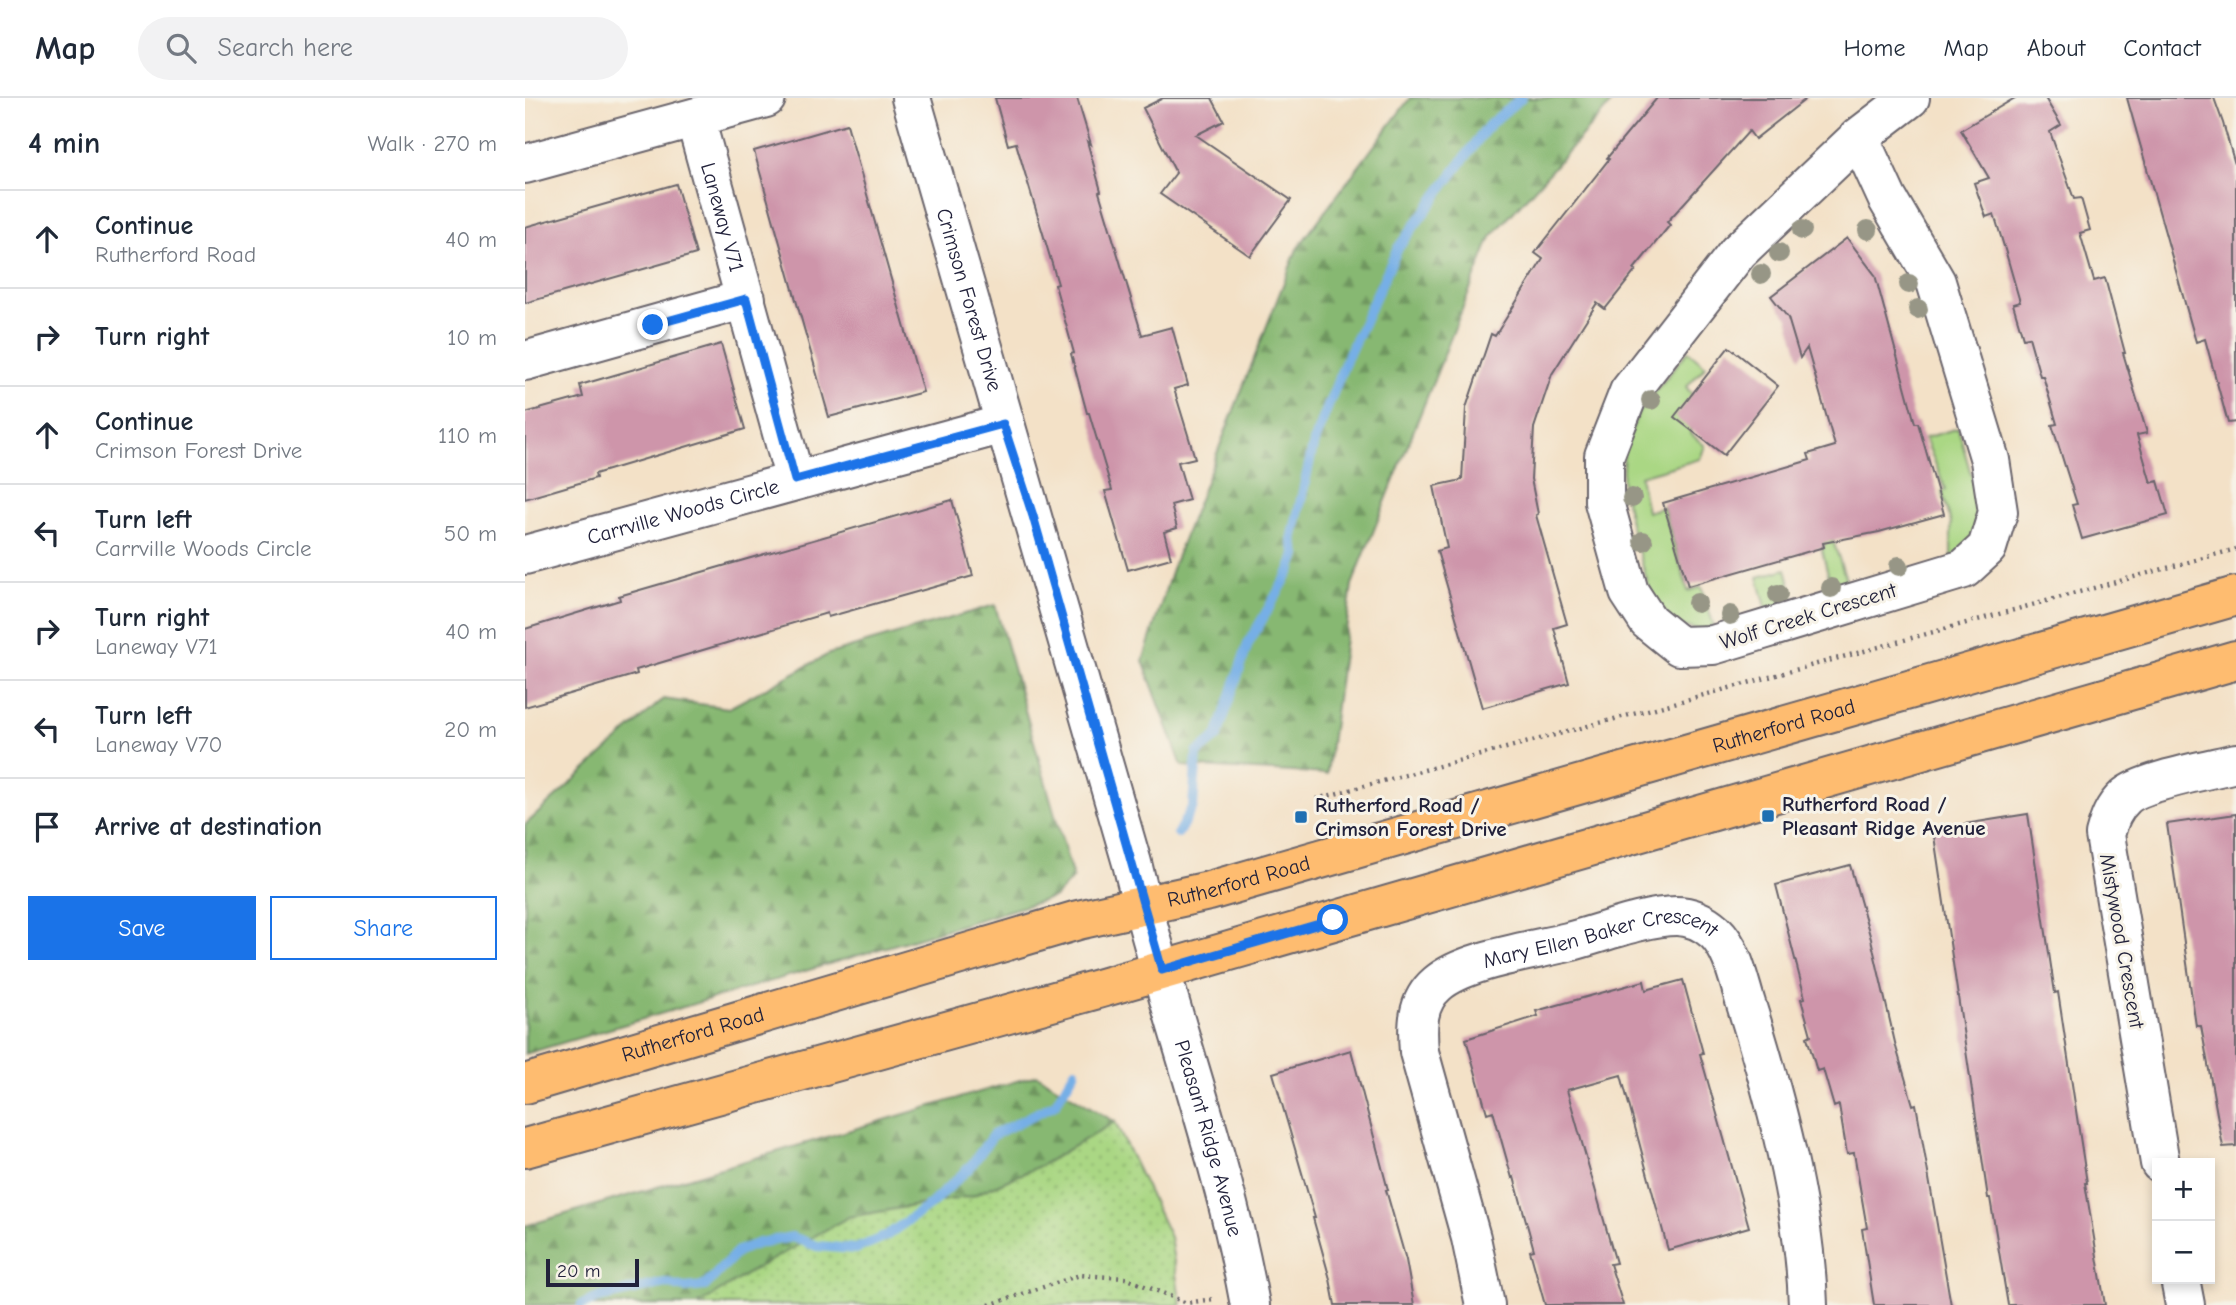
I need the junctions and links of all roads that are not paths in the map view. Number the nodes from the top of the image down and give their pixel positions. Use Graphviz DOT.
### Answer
graph roads {
  1 [pos="766,98"];
  2 [pos="911,98"];
  3 [pos="1910,98"];
  4 [pos="695,118"];
  5 [pos="1859,137"];
  6 [pos="525,164"];
  7 [pos="746,299"];
  8 [pos="525,361"];
  9 [pos="1003,424"];
  10 [pos="795,480"];
  11 [pos="525,555"];
  12 [pos="2236,596"];
  13 [pos="2236,660"];
  14 [pos="2236,763"];
  15 [pos="1142,906"];
  16 [pos="1162,970"];
  17 [pos="525,1084"];
  18 [pos="525,1148"];
  19 [pos="2159,1158"];
  20 [pos="2182,1284"];
  21 [pos="1249,1297"];
  22 [pos="1485,1305"];
  23 [pos="1808,1305"];
  24 [pos="2185,1305"];
  1 -- 4 [label="street"];
  2 -- 9 [label="street, Crimson Forest Drive"];
  3 -- 5 [label="street, Wolf Creek Crescent"];
  4 -- 6 [label="street"];
  4 -- 7 [label="street, Laneway V71"];
  5 -- 5 [label="street, Wolf Creek Crescent"];
  7 -- 8 [label="street"];
  7 -- 10 [label="street, Laneway V71"];
  9 -- 10 [label="street, Carrville Woods Circle"];
  9 -- 15 [label="street, Crimson Forest Drive"];
  10 -- 11 [label="street, Carrville Woods Circle"];
  12 -- 15 [label="main road, Rutherford Road"];
  13 -- 16 [label="main road"];
  14 -- 19 [label="street, Mistywood Crescent"];
  15 -- 16 [label="street, Pleasant Ridge Avenue"];
  15 -- 17 [label="main road, Rutherford Road"];
  16 -- 18 [label="main road"];
  16 -- 21 [label="street, Pleasant Ridge Avenue"];
  20 -- 24 [label="street"];
  22 -- 23 [label="street, Mary Ellen Baker Crescent"];
}
